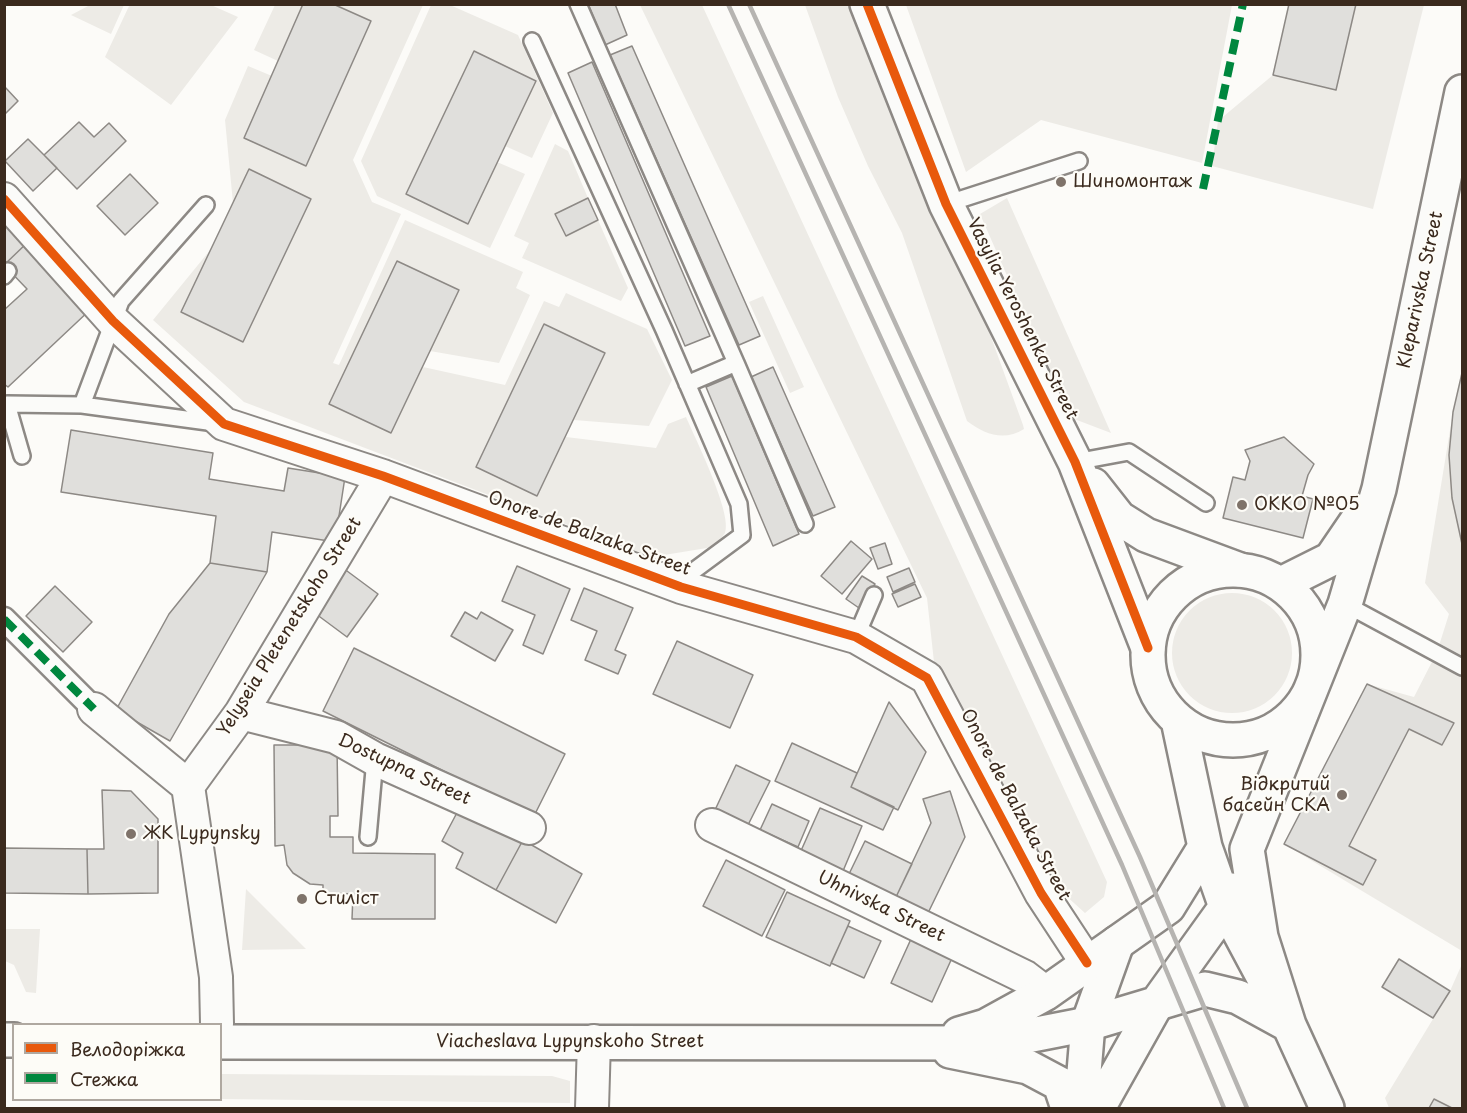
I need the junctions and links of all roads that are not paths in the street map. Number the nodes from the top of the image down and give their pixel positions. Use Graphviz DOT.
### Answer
graph roads {
  1 [pos="578,4"];
  2 [pos="867,4"];
  3 [pos="532,40"];
  4 [pos="1462,92"];
  5 [pos="1079,161"];
  6 [pos="4,199"];
  7 [pos="946,204"];
  8 [pos="206,205"];
  9 [pos="113,321"];
  10 [pos="736,363"];
  11 [pos="687,384"];
  12 [pos="6,403"];
  13 [pos="82,405"];
  14 [pos="224,424"];
  15 [pos="22,456"];
  16 [pos="1075,462"];
  17 [pos="383,476"];
  18 [pos="1379,489"];
  19 [pos="1206,503"];
  20 [pos="805,524"];
  21 [pos="1240,570"];
  22 [pos="1281,584"];
  23 [pos="681,587"];
  24 [pos="874,595"];
  25 [pos="1345,604"];
  26 [pos="4,620"];
  27 [pos="856,637"];
  28 [pos="1148,648"];
  29 [pos="1462,667"];
  30 [pos="1306,699"];
  31 [pos="94,708"];
  32 [pos="241,713"];
  33 [pos="1178,720"];
  34 [pos="375,759"];
  35 [pos="188,786"];
  36 [pos="712,825"];
  37 [pos="529,828"];
  38 [pos="368,837"];
  39 [pos="1205,847"];
  40 [pos="1247,849"];
  41 [pos="1168,907"];
  42 [pos="1226,907"];
  43 [pos="1117,943"];
  44 [pos="1191,957"];
  45 [pos="1087,963"];
  46 [pos="1046,993"];
  47 [pos="1157,1003"];
  48 [pos="217,1023"];
  49 [pos="1088,1024"];
  50 [pos="1289,1025"];
  51 [pos="594,1041"];
  52 [pos="222,1042"];
  53 [pos="919,1044"];
  54 [pos="592,1108"];
  55 [pos="1068,1108"];
  56 [pos="1081,1108"];
  57 [pos="1098,1108"];
  58 [pos="1327,1108"];
  1 -- 10 [label="lane"];
  2 -- 7 [label="main road, Vasylia Yeroshenka Street"];
  3 -- 11 [label="lane"];
  4 -- 18 [label="main road, Kleparivska Street"];
  5 -- 7 [label="lane"];
  6 -- 9 [label="street, Onore de Balzaka Street"];
  7 -- 16 [label="main road, Vasylia Yeroshenka Street"];
  8 -- 9 [label="lane"];
  9 -- 13 [label="lane"];
  9 -- 14 [label="street, Onore de Balzaka Street"];
  10 -- 11 [label="lane"];
  10 -- 20 [label="lane"];
  11 -- 23 [label="lane"];
  12 -- 13 [label="lane"];
  12 -- 15 [label="lane"];
  13 -- 14 [label="lane"];
  14 -- 17 [label="street, Onore de Balzaka Street"];
  16 -- 19 [label="lane"];
  16 -- 21 [label="main road, Vasylia Yeroshenka Street"];
  16 -- 28 [label="main road, Vasylia Yeroshenka Street"];
  17 -- 23 [label="street, Onore de Balzaka Street"];
  17 -- 32 [label="street, Yelyseia Pletenetskoho Street"];
  18 -- 22 [label="main road, Kleparivska Street"];
  18 -- 25 [label="main road, Kleparivska Street"];
  21 -- 22 [label="main road, Vasylia Yeroshenka Street"];
  21 -- 28 [label="main road, Vasylia Yeroshenka Street"];
  22 -- 25 [label="main road"];
  22 -- 30 [label="main road, Vasylia Yeroshenka Street"];
  23 -- 27 [label="street, Onore de Balzaka Street"];
  24 -- 27 [label="lane"];
  25 -- 29 [label="lane"];
  25 -- 30 [label="main road, Kleparivska Street"];
  26 -- 31 [label="street"];
  27 -- 45 [label="street, Onore de Balzaka Street"];
  28 -- 33 [label="main road, Vasylia Yeroshenka Street"];
  30 -- 33 [label="main road, Vasylia Yeroshenka Street"];
  30 -- 40 [label="main road, Vasylia Yeroshenka Street"];
  31 -- 35 [label="street"];
  32 -- 34 [label="street, Dostupna Street"];
  32 -- 35 [label="street, Yelyseia Pletenetskoho Street"];
  33 -- 39 [label="main road, Vasylia Yeroshenka Street"];
  34 -- 37 [label="street, Dostupna Street"];
  34 -- 38 [label="lane"];
  35 -- 48 [label="street"];
  36 -- 46 [label="street, Uhnivska Street"];
  39 -- 41 [label="main road, Viacheslava Lypynskoho Street"];
  39 -- 42 [label="main road, Vasylia Yeroshenka Street"];
  40 -- 42 [label="main road"];
  40 -- 50 [label="main road, Vasylia Yeroshenka Street"];
  41 -- 43 [label="main road, Viacheslava Lypynskoho Street"];
  41 -- 44 [label="main road"];
  42 -- 44 [label="main road"];
  42 -- 50 [label="main road, Vasylia Yeroshenka Street"];
  43 -- 45 [label="main road, Viacheslava Lypynskoho Street"];
  43 -- 49 [label="main road"];
  44 -- 47 [label="main road"];
  45 -- 46 [label="main road, Viacheslava Lypynskoho Street"];
  46 -- 53 [label="main road, Viacheslava Lypynskoho Street"];
  47 -- 49 [label="main road, Viacheslava Lypynskoho Street"];
  47 -- 50 [label="main road, Viacheslava Lypynskoho Street"];
  47 -- 57 [label="main road"];
  49 -- 53 [label="main road, Viacheslava Lypynskoho Street"];
  49 -- 56 [label="main road"];
  50 -- 58 [label="main road, Vasylia Yeroshenka Street"];
  51 -- 52 [label="main road, Viacheslava Lypynskoho Street"];
  51 -- 53 [label="main road, Viacheslava Lypynskoho Street"];
  51 -- 54 [label="street"];
  53 -- 55 [label="main road"];
}
